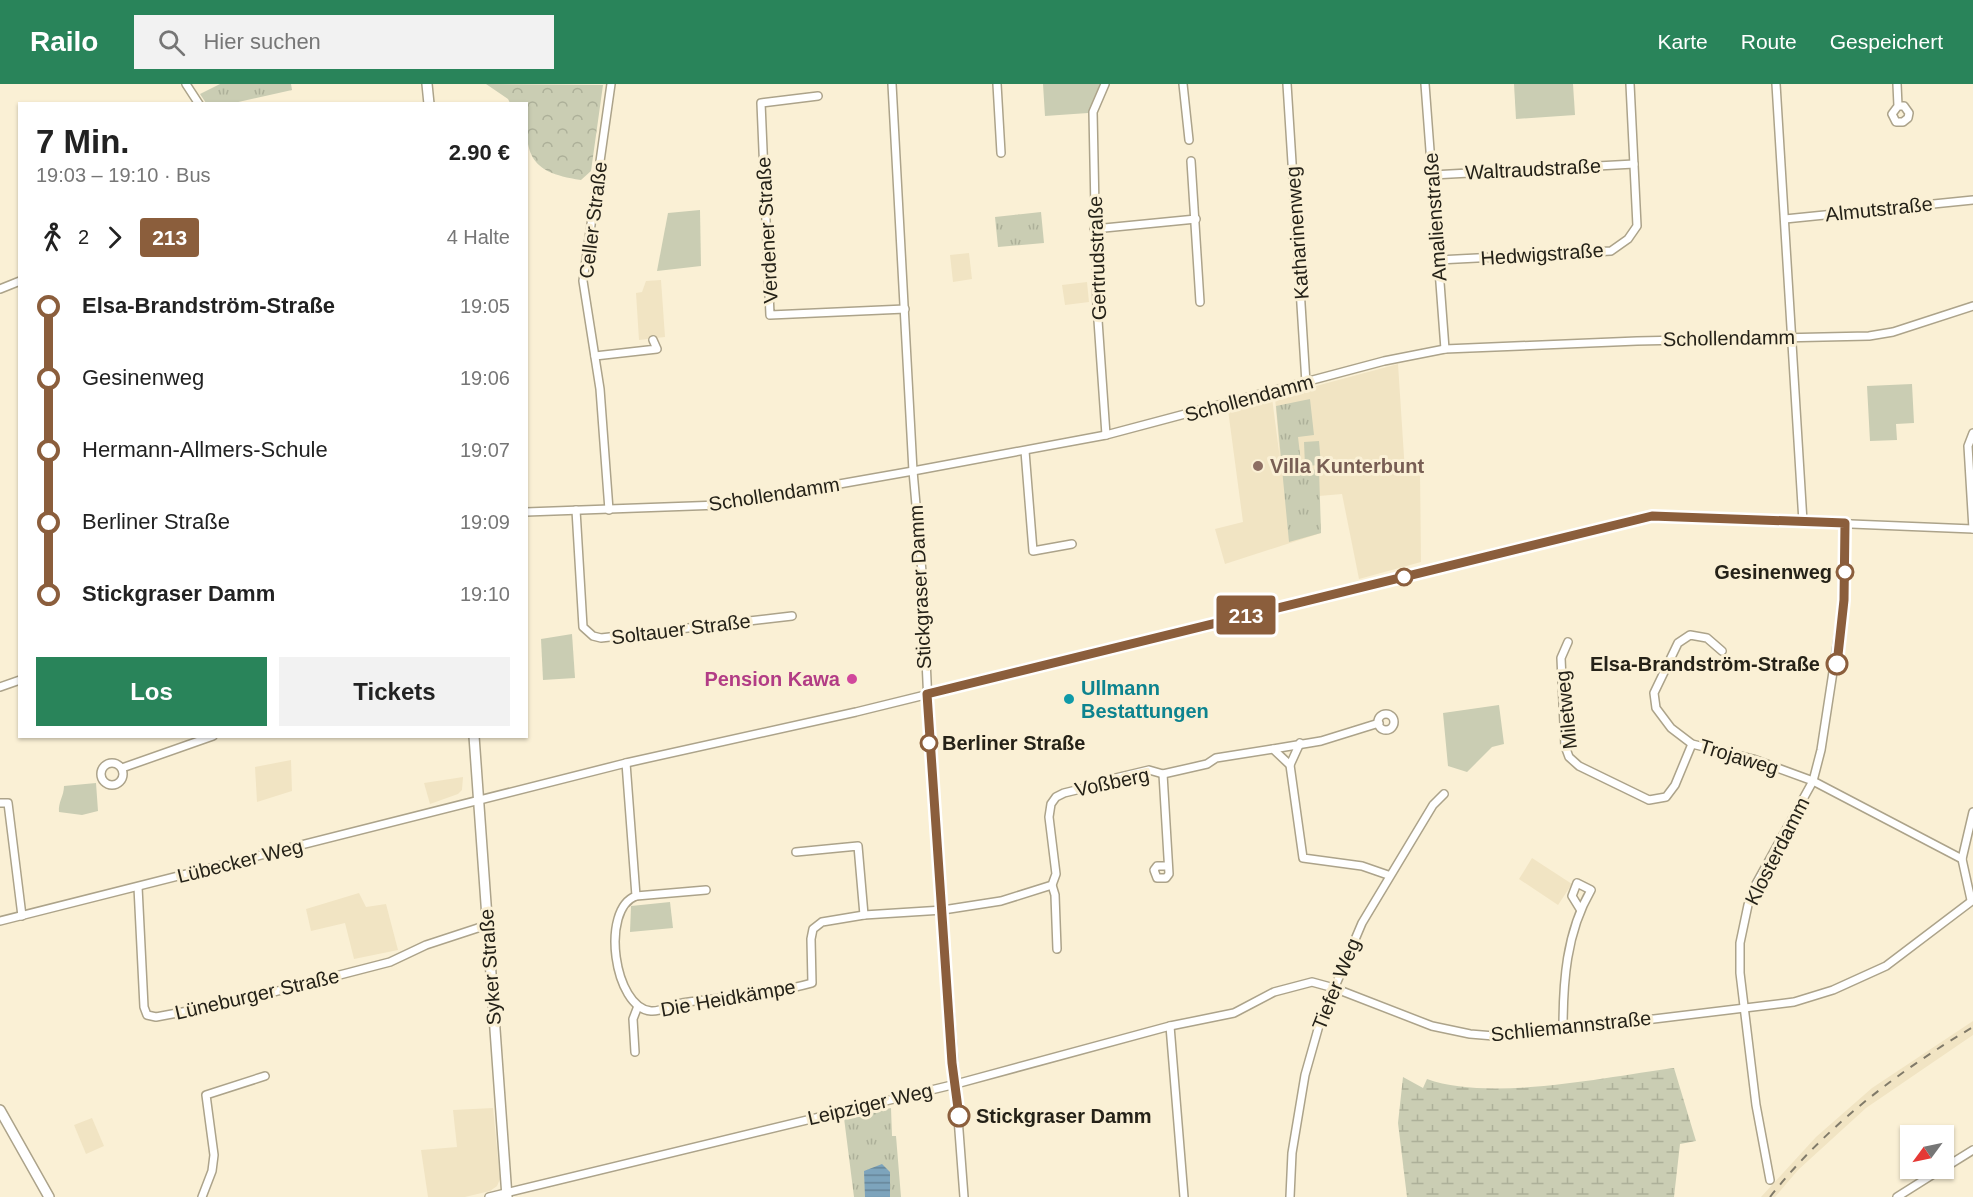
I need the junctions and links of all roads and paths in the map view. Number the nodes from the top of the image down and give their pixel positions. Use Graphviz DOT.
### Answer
graph roads {
  1 [pos="186,84"];
  2 [pos="428,84"];
  3 [pos="610,84"];
  4 [pos="892,84"];
  5 [pos="997,84"];
  6 [pos="1105,84"];
  7 [pos="1183,84"];
  8 [pos="1287,84"];
  9 [pos="1425,84"];
  10 [pos="1630,84"];
  11 [pos="1776,84"];
  12 [pos="1897,84"];
  13 [pos="818,96"];
  14 [pos="198,102"];
  15 [pos="429,102"];
  16 [pos="1898,106"];
  17 [pos="1189,140"];
  18 [pos="1001,153"];
  19 [pos="1191,161"];
  20 [pos="1634,164"];
  21 [pos="1432,175"];
  22 [pos="1973,200"];
  23 [pos="1196,219"];
  24 [pos="1785,219"];
  25 [pos="1094,229"];
  26 [pos="1438,260"];
  27 [pos="18,281"];
  28 [pos="0,289"];
  29 [pos="1200,302"];
  30 [pos="1973,306"];
  31 [pos="905,309"];
  32 [pos="1791,336"];
  33 [pos="653,340"];
  34 [pos="1445,349"];
  35 [pos="596,356"];
  36 [pos="1306,382"];
  37 [pos="1973,433"];
  38 [pos="1106,435"];
  39 [pos="1025,450"];
  40 [pos="913,471"];
  41 [pos="576,510"];
  42 [pos="609,510"];
  43 [pos="528,512"];
  44 [pos="1803,522"];
  45 [pos="1845,523"];
  46 [pos="1973,529"];
  47 [pos="1072,544"];
  48 [pos="792,616"];
  49 [pos="1568,642"];
  50 [pos="1722,651"];
  51 [pos="18,681"];
  52 [pos="0,687"];
  53 [pos="927,694"];
  54 [pos="1379,723"];
  55 [pos="207,738"];
  56 [pos="474,738"];
  57 [pos="1300,743"];
  58 [pos="1692,744"];
  59 [pos="1272,749"];
  60 [pos="626,763"];
  61 [pos="1290,765"];
  62 [pos="122,768"];
  63 [pos="1164,774"];
  64 [pos="1813,781"];
  65 [pos="1444,794"];
  66 [pos="479,800"];
  67 [pos="0,803"];
  68 [pos="1973,812"];
  69 [pos="796,852"];
  70 [pos="1962,859"];
  71 [pos="1166,866"];
  72 [pos="1388,875"];
  73 [pos="1052,885"];
  74 [pos="138,887"];
  75 [pos="706,890"];
  76 [pos="636,896"];
  77 [pos="1972,900"];
  78 [pos="1580,909"];
  79 [pos="943,910"];
  80 [pos="864,915"];
  81 [pos="22,916"];
  82 [pos="0,921"];
  83 [pos="488,925"];
  84 [pos="1057,949"];
  85 [pos="1334,988"];
  86 [pos="638,1006"];
  87 [pos="1744,1008"];
  88 [pos="1170,1026"];
  89 [pos="1563,1030"];
  90 [pos="635,1052"];
  91 [pos="265,1076"];
  92 [pos="956,1084"];
  93 [pos="0,1110"];
  94 [pos="1973,1150"];
  95 [pos="1954,1161"];
  96 [pos="1926,1179"];
  97 [pos="1770,1180"];
  98 [pos="507,1195"];
  99 [pos="49,1197"];
  100 [pos="202,1197"];
  101 [pos="489,1197"];
  102 [pos="964,1197"];
  103 [pos="1184,1197"];
  104 [pos="1290,1197"];
  105 [pos="1898,1197"];
  1 -- 14 [label="street"];
  2 -- 15 [label="main road"];
  3 -- 35 [label="street, Celler Straße"];
  4 -- 31 [label="street, Stickgraser Damm"];
  5 -- 18 [label="street"];
  6 -- 25 [label="street, Gertrudstraße"];
  7 -- 17 [label="street"];
  8 -- 36 [label="street, Katharinenweg"];
  9 -- 21 [label="street, Amalienstraße"];
  10 -- 20 [label="street, Hedwigstraße"];
  11 -- 24 [label="street"];
  12 -- 16 [label="street"];
  13 -- 31 [label="street, Verdener Straße"];
  19 -- 23 [label="street"];
  20 -- 21 [label="street, Waltraudstraße"];
  20 -- 26 [label="street, Hedwigstraße"];
  21 -- 26 [label="street, Amalienstraße"];
  22 -- 24 [label="street, Almutstraße"];
  23 -- 25 [label="street"];
  23 -- 29 [label="street"];
  24 -- 32 [label="street"];
  25 -- 38 [label="street, Gertrudstraße"];
  26 -- 34 [label="street, Amalienstraße"];
  27 -- 28 [label="street"];
  30 -- 32 [label="street, Schollendamm"];
  31 -- 40 [label="street, Stickgraser Damm"];
  32 -- 34 [label="street, Schollendamm"];
  32 -- 44 [label="street"];
  33 -- 35 [label="street"];
  34 -- 36 [label="street, Schollendamm"];
  35 -- 42 [label="street, Celler Straße"];
  36 -- 38 [label="street, Schollendamm"];
  37 -- 46 [label="street"];
  38 -- 39 [label="street, Schollendamm"];
  39 -- 40 [label="street, Schollendamm"];
  39 -- 47 [label="street"];
  40 -- 42 [label="street, Schollendamm"];
  40 -- 53 [label="street, Stickgraser Damm"];
  41 -- 42 [label="street, Schollendamm"];
  41 -- 43 [label="street, Schollendamm"];
  41 -- 48 [label="street, Soltauer Straße"];
  44 -- 45 [label="street"];
  44 -- 53 [label="street"];
  45 -- 46 [label="street"];
  45 -- 64 [label="street, Klosterdamm"];
  49 -- 58 [label="street, Miletweg"];
  50 -- 58 [label="street, Trojaweg"];
  51 -- 52 [label="street"];
  53 -- 60 [label="street"];
  53 -- 79 [label="street, Stickgraser Damm"];
  54 -- 57 [label="street, Voßberg"];
  55 -- 62 [label="street"];
  56 -- 66 [label="main road, Syker Straße"];
  57 -- 59 [label="street, Voßberg"];
  57 -- 61 [label="street"];
  58 -- 64 [label="street, Trojaweg"];
  59 -- 61 [label="street"];
  59 -- 63 [label="street, Voßberg"];
  60 -- 66 [label="street"];
  60 -- 76 [label="street"];
  61 -- 72 [label="street"];
  63 -- 71 [label="street"];
  63 -- 73 [label="street, Voßberg"];
  64 -- 70 [label="street"];
  64 -- 87 [label="street, Klosterdamm"];
  65 -- 72 [label="street, Tiefer Weg"];
  66 -- 74 [label="street, Lübecker Weg"];
  66 -- 83 [label="main road, Syker Straße"];
  67 -- 81 [label="street"];
  68 -- 70 [label="street"];
  69 -- 80 [label="street"];
  70 -- 77 [label="street"];
  72 -- 85 [label="street, Tiefer Weg"];
  73 -- 79 [label="street"];
  73 -- 84 [label="street"];
  74 -- 81 [label="street, Lübecker Weg"];
  74 -- 83 [label="street, Lüneburger Straße"];
  75 -- 76 [label="street"];
  76 -- 86 [label="street, Die Heidkämpe"];
  77 -- 87 [label="street, Schliemannstraße"];
  78 -- 89 [label="street"];
  79 -- 80 [label="street, Die Heidkämpe"];
  79 -- 92 [label="street, Stickgraser Damm"];
  80 -- 86 [label="street, Die Heidkämpe"];
  81 -- 82 [label="street, Lübecker Weg"];
  83 -- 98 [label="main road, Syker Straße"];
  85 -- 88 [label="street, Leipziger Weg"];
  85 -- 89 [label="street, Schliemannstraße"];
  85 -- 104 [label="street, Tiefer Weg"];
  86 -- 90 [label="street, Die Heidkämpe"];
  87 -- 89 [label="street, Schliemannstraße"];
  87 -- 97 [label="street, Klosterdamm"];
  88 -- 92 [label="street, Leipziger Weg"];
  88 -- 103 [label="street"];
  91 -- 100 [label="street"];
  92 -- 98 [label="street, Leipziger Weg"];
  92 -- 102 [label="street, Stickgraser Damm"];
  93 -- 99 [label="main road"];
  94 -- 95 [label="street"];
  96 -- 105 [label="street"];
  98 -- 101 [label="street, Leipziger Weg"];
}
